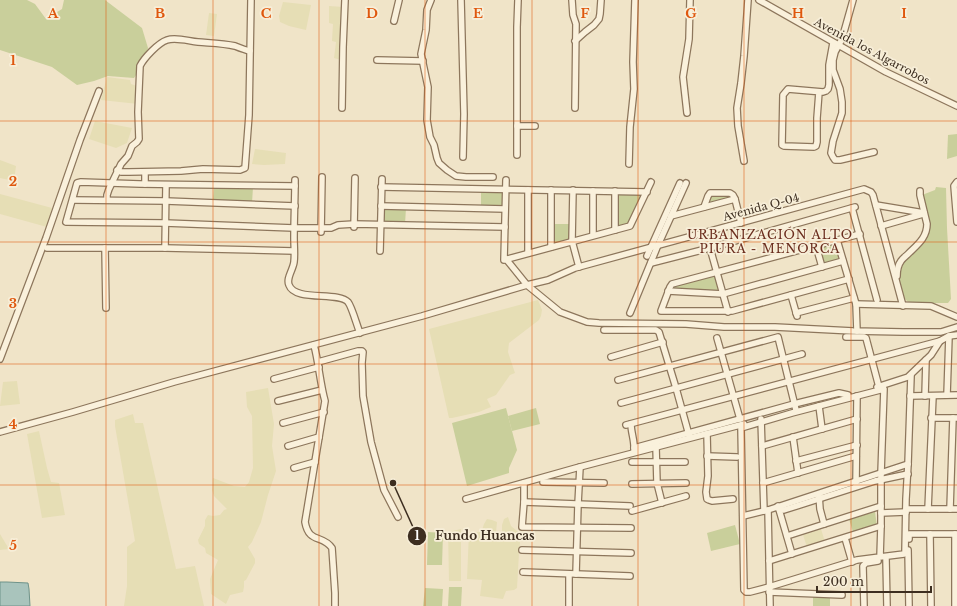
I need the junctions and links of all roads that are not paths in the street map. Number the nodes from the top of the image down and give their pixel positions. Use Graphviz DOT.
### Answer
graph roads {
  1 [pos="251,0"];
  2 [pos="345,0"];
  3 [pos="399,0"];
  4 [pos="431,0"];
  5 [pos="461,0"];
  6 [pos="518,0"];
  7 [pos="572,0"];
  8 [pos="601,0"];
  9 [pos="635,0"];
  10 [pos="690,0"];
  11 [pos="748,0"];
  12 [pos="759,0"];
  13 [pos="853,0"];
  14 [pos="394,21"];
  15 [pos="575,41"];
  16 [pos="836,44"];
  17 [pos="250,51"];
  18 [pos="377,60"];
  19 [pos="423,61"];
  20 [pos="99,91"];
  21 [pos="819,92"];
  22 [pos="957,106"];
  23 [pos="342,108"];
  24 [pos="575,108"];
  25 [pos="687,113"];
  26 [pos="517,126"];
  27 [pos="535,126"];
  28 [pos="874,152"];
  29 [pos="517,155"];
  30 [pos="463,157"];
  31 [pos="744,161"];
  32 [pos="629,164"];
  33 [pos="117,170"];
  34 [pos="145,174"];
  35 [pos="322,177"];
  36 [pos="493,177"];
  37 [pos="355,178"];
  38 [pos="382,179"];
  39 [pos="295,180"];
  40 [pos="506,180"];
  41 [pos="651,182"];
  42 [pos="112,183"];
  43 [pos="145,184"];
  44 [pos="956,184"];
  45 [pos="166,185"];
  46 [pos="295,186"];
  47 [pos="381,187"];
  48 [pos="506,189"];
  49 [pos="528,190"];
  50 [pos="551,190"];
  51 [pos="573,190"];
  52 [pos="593,190"];
  53 [pos="615,191"];
  54 [pos="920,191"];
  55 [pos="647,192"];
  56 [pos="735,199"];
  57 [pos="956,199"];
  58 [pos="73,200"];
  59 [pos="107,200"];
  60 [pos="166,201"];
  61 [pos="876,205"];
  62 [pos="295,206"];
  63 [pos="381,206"];
  64 [pos="704,207"];
  65 [pos="505,209"];
  66 [pos="925,213"];
  67 [pos="671,216"];
  68 [pos="957,222"];
  69 [pos="165,223"];
  70 [pos="741,223"];
  71 [pos="381,225"];
  72 [pos="354,226"];
  73 [pos="881,226"];
  74 [pos="504,227"];
  75 [pos="294,228"];
  76 [pos="321,230"];
  77 [pos="615,230"];
  78 [pos="860,234"];
  79 [pos="593,235"];
  80 [pos="837,240"];
  81 [pos="572,241"];
  82 [pos="658,245"];
  83 [pos="816,246"];
  84 [pos="551,247"];
  85 [pos="651,247"];
  86 [pos="46,248"];
  87 [pos="105,248"];
  88 [pos="165,248"];
  89 [pos="710,248"];
  90 [pos="294,251"];
  91 [pos="380,251"];
  92 [pos="528,253"];
  93 [pos="647,256"];
  94 [pos="506,259"];
  95 [pos="843,261"];
  96 [pos="651,263"];
  97 [pos="822,267"];
  98 [pos="577,268"];
  99 [pos="717,272"];
  100 [pos="849,280"];
  101 [pos="896,281"];
  102 [pos="527,286"];
  103 [pos="668,292"];
  104 [pos="723,294"];
  105 [pos="791,295"];
  106 [pos="854,298"];
  107 [pos="877,300"];
  108 [pos="856,304"];
  109 [pos="903,306"];
  110 [pos="106,308"];
  111 [pos="728,312"];
  112 [pos="630,314"];
  113 [pos="957,317"];
  114 [pos="957,327"];
  115 [pos="604,330"];
  116 [pos="857,331"];
  117 [pos="360,333"];
  118 [pos="957,335"];
  119 [pos="949,336"];
  120 [pos="846,337"];
  121 [pos="717,338"];
  122 [pos="940,341"];
  123 [pos="663,342"];
  124 [pos="314,345"];
  125 [pos="721,352"];
  126 [pos="802,354"];
  127 [pos="611,357"];
  128 [pos="0,359"];
  129 [pos="784,359"];
  130 [pos="872,359"];
  131 [pos="926,360"];
  132 [pos="318,365"];
  133 [pos="670,366"];
  134 [pos="727,374"];
  135 [pos="910,376"];
  136 [pos="274,379"];
  137 [pos="618,380"];
  138 [pos="789,381"];
  139 [pos="879,386"];
  140 [pos="676,388"];
  141 [pos="322,390"];
  142 [pos="947,395"];
  143 [pos="957,395"];
  144 [pos="734,396"];
  145 [pos="856,396"];
  146 [pos="910,396"];
  147 [pos="925,396"];
  148 [pos="933,396"];
  149 [pos="278,401"];
  150 [pos="621,403"];
  151 [pos="819,406"];
  152 [pos="795,407"];
  153 [pos="682,410"];
  154 [pos="324,412"];
  155 [pos="932,418"];
  156 [pos="955,418"];
  157 [pos="740,419"];
  158 [pos="857,419"];
  159 [pos="761,420"];
  160 [pos="284,423"];
  161 [pos="822,429"];
  162 [pos="0,432"];
  163 [pos="707,434"];
  164 [pos="689,436"];
  165 [pos="319,437"];
  166 [pos="793,437"];
  167 [pos="955,441"];
  168 [pos="856,445"];
  169 [pos="288,446"];
  170 [pos="762,446"];
  171 [pos="656,447"];
  172 [pos="634,451"];
  173 [pos="707,456"];
  174 [pos="856,456"];
  175 [pos="737,457"];
  176 [pos="796,461"];
  177 [pos="315,462"];
  178 [pos="632,462"];
  179 [pos="657,462"];
  180 [pos="685,462"];
  181 [pos="908,464"];
  182 [pos="580,467"];
  183 [pos="294,468"];
  184 [pos="798,473"];
  185 [pos="881,473"];
  186 [pos="908,474"];
  187 [pos="882,480"];
  188 [pos="543,482"];
  189 [pos="579,482"];
  190 [pos="524,483"];
  191 [pos="604,483"];
  192 [pos="657,483"];
  193 [pos="686,483"];
  194 [pos="763,483"];
  195 [pos="632,484"];
  196 [pos="856,484"];
  197 [pos="686,496"];
  198 [pos="819,496"];
  199 [pos="466,499"];
  200 [pos="733,499"];
  201 [pos="524,502"];
  202 [pos="662,503"];
  203 [pos="578,504"];
  204 [pos="882,506"];
  205 [pos="778,508"];
  206 [pos="950,508"];
  207 [pos="928,509"];
  208 [pos="957,509"];
  209 [pos="766,510"];
  210 [pos="907,510"];
  211 [pos="882,513"];
  212 [pos="743,516"];
  213 [pos="398,517"];
  214 [pos="824,524"];
  215 [pos="882,526"];
  216 [pos="577,527"];
  217 [pos="631,528"];
  218 [pos="930,534"];
  219 [pos="956,534"];
  220 [pos="787,536"];
  221 [pos="845,538"];
  222 [pos="522,550"];
  223 [pos="577,551"];
  224 [pos="631,553"];
  225 [pos="792,554"];
  226 [pos="880,557"];
  227 [pos="908,557"];
  228 [pos="956,558"];
  229 [pos="886,559"];
  230 [pos="871,560"];
  231 [pos="769,561"];
  232 [pos="852,562"];
  233 [pos="523,572"];
  234 [pos="569,574"];
  235 [pos="576,574"];
  236 [pos="630,576"];
  237 [pos="956,580"];
  238 [pos="769,590"];
  239 [pos="842,595"];
  240 [pos="956,603"];
  241 [pos="335,606"];
  242 [pos="569,606"];
  243 [pos="770,606"];
  244 [pos="864,606"];
  245 [pos="887,606"];
  246 [pos="909,606"];
  247 [pos="931,606"];
  1 -- 17 [label="street"];
  2 -- 23 [label="street"];
  3 -- 14 [label="street"];
  4 -- 19 [label="street"];
  5 -- 30 [label="street"];
  6 -- 26 [label="street"];
  7 -- 15 [label="street"];
  8 -- 15 [label="street"];
  9 -- 32 [label="street"];
  10 -- 25 [label="street"];
  11 -- 31 [label="street"];
  12 -- 16 [label="street, Avenida los Algarrobos"];
  13 -- 16 [label="street"];
  15 -- 24 [label="street"];
  16 -- 21 [label="street"];
  16 -- 22 [label="street, Avenida los Algarrobos"];
  16 -- 28 [label="street"];
  17 -- 33 [label="street"];
  17 -- 33 [label="street"];
  18 -- 19 [label="street"];
  19 -- 36 [label="street"];
  20 -- 128 [label="street"];
  21 -- 21 [label="street"];
  26 -- 27 [label="street"];
  26 -- 29 [label="street"];
  33 -- 42 [label="street"];
  34 -- 43 [label="street"];
  35 -- 76 [label="street"];
  37 -- 72 [label="street"];
  38 -- 47 [label="street"];
  39 -- 46 [label="street"];
  40 -- 48 [label="street"];
  41 -- 55 [label="street"];
  42 -- 43 [label="street"];
  42 -- 58 [label="street"];
  42 -- 59 [label="street"];
  43 -- 45 [label="street"];
  44 -- 57 [label="street"];
  45 -- 46 [label="street"];
  45 -- 60 [label="street"];
  46 -- 62 [label="street"];
  47 -- 48 [label="street"];
  47 -- 63 [label="street"];
  48 -- 49 [label="street"];
  48 -- 65 [label="street"];
  49 -- 50 [label="street"];
  49 -- 92 [label="street"];
  50 -- 51 [label="street"];
  50 -- 84 [label="street"];
  51 -- 52 [label="street"];
  51 -- 81 [label="street"];
  52 -- 53 [label="street"];
  52 -- 79 [label="street"];
  53 -- 55 [label="street"];
  53 -- 77 [label="street"];
  54 -- 66 [label="street"];
  55 -- 77 [label="street"];
  56 -- 64 [label="street"];
  56 -- 64 [label="street"];
  56 -- 70 [label="street"];
  57 -- 68 [label="street"];
  58 -- 59 [label="street"];
  58 -- 69 [label="street"];
  59 -- 60 [label="street"];
  60 -- 62 [label="street"];
  60 -- 69 [label="street"];
  61 -- 66 [label="street"];
  61 -- 70 [label="street, Avenida Q-04"];
  61 -- 73 [label="street"];
  62 -- 75 [label="street"];
  63 -- 65 [label="street"];
  63 -- 71 [label="street"];
  64 -- 67 [label="street"];
  65 -- 74 [label="street"];
  66 -- 73 [label="street"];
  66 -- 101 [label="street"];
  67 -- 82 [label="street"];
  67 -- 85 [label="street"];
  69 -- 75 [label="street"];
  69 -- 88 [label="street"];
  70 -- 82 [label="street, Avenida Q-04"];
  71 -- 72 [label="street"];
  71 -- 74 [label="street"];
  71 -- 91 [label="street"];
  72 -- 76 [label="street"];
  73 -- 101 [label="street"];
  74 -- 94 [label="street"];
  75 -- 76 [label="street"];
  75 -- 90 [label="street"];
  77 -- 79 [label="street"];
  78 -- 80 [label="street"];
  78 -- 89 [label="street"];
  78 -- 107 [label="street"];
  79 -- 81 [label="street"];
  80 -- 83 [label="street"];
  80 -- 95 [label="street"];
  81 -- 84 [label="street"];
  81 -- 98 [label="street"];
  82 -- 85 [label="street, Avenida Q-04"];
  82 -- 96 [label="street"];
  83 -- 97 [label="street"];
  83 -- 99 [label="street"];
  84 -- 92 [label="street"];
  85 -- 93 [label="street"];
  85 -- 98 [label="street, Avenida Q-04"];
  86 -- 87 [label="street"];
  87 -- 88 [label="street"];
  87 -- 110 [label="street"];
  88 -- 90 [label="street"];
  89 -- 96 [label="street"];
  89 -- 99 [label="street"];
  90 -- 117 [label="street"];
  92 -- 94 [label="street"];
  94 -- 102 [label="street"];
  95 -- 97 [label="street"];
  95 -- 100 [label="street"];
  96 -- 112 [label="street"];
  97 -- 104 [label="street"];
  98 -- 102 [label="street, Avenida Q-04"];
  99 -- 103 [label="street"];
  99 -- 104 [label="street"];
  100 -- 105 [label="street"];
  100 -- 106 [label="street"];
  101 -- 109 [label="street"];
  102 -- 116 [label="street"];
  102 -- 117 [label="street, Avenida Q-04"];
  103 -- 104 [label="street"];
  103 -- 111 [label="street"];
  104 -- 111 [label="street"];
  105 -- 106 [label="street"];
  105 -- 111 [label="street"];
  106 -- 108 [label="street"];
  108 -- 109 [label="street"];
  108 -- 116 [label="street"];
  109 -- 113 [label="street"];
  114 -- 116 [label="street"];
  115 -- 123 [label="street"];
  117 -- 124 [label="street, Avenida Q-04"];
  118 -- 119 [label="street"];
  119 -- 122 [label="street"];
  119 -- 142 [label="street"];
  120 -- 130 [label="street"];
  121 -- 125 [label="street"];
  122 -- 130 [label="street"];
  122 -- 131 [label="street"];
  123 -- 127 [label="street"];
  123 -- 133 [label="street"];
  124 -- 132 [label="street"];
  124 -- 162 [label="street, Avenida Q-04"];
  125 -- 129 [label="street"];
  125 -- 133 [label="street"];
  125 -- 134 [label="street"];
  126 -- 129 [label="street"];
  129 -- 134 [label="street"];
  129 -- 138 [label="street"];
  130 -- 138 [label="street"];
  130 -- 139 [label="street"];
  131 -- 135 [label="street"];
  131 -- 147 [label="street"];
  132 -- 136 [label="street"];
  132 -- 141 [label="street"];
  132 -- 213 [label="street"];
  133 -- 137 [label="street"];
  133 -- 140 [label="street"];
  134 -- 140 [label="street"];
  134 -- 144 [label="street"];
  135 -- 139 [label="street"];
  135 -- 146 [label="street"];
  138 -- 144 [label="street"];
  138 -- 152 [label="street"];
  139 -- 152 [label="street"];
  140 -- 150 [label="street"];
  140 -- 153 [label="street"];
  141 -- 149 [label="street"];
  141 -- 154 [label="street"];
  142 -- 143 [label="street"];
  142 -- 148 [label="street"];
  144 -- 153 [label="street"];
  144 -- 157 [label="street"];
  145 -- 151 [label="street"];
  145 -- 158 [label="street"];
  145 -- 185 [label="street"];
  146 -- 147 [label="street"];
  146 -- 181 [label="street"];
  147 -- 148 [label="street"];
  148 -- 155 [label="street"];
  151 -- 159 [label="street"];
  151 -- 161 [label="street"];
  152 -- 157 [label="street"];
  152 -- 159 [label="street"];
  153 -- 164 [label="street"];
  153 -- 172 [label="street"];
  154 -- 160 [label="street"];
  154 -- 165 [label="street"];
  155 -- 156 [label="street"];
  155 -- 207 [label="street"];
  156 -- 167 [label="street"];
  157 -- 164 [label="street"];
  158 -- 161 [label="street"];
  158 -- 168 [label="street"];
  159 -- 163 [label="street"];
  159 -- 170 [label="street"];
  159 -- 212 [label="street"];
  161 -- 166 [label="street"];
  163 -- 164 [label="street"];
  163 -- 173 [label="street"];
  164 -- 171 [label="street"];
  164 -- 172 [label="street"];
  165 -- 169 [label="street"];
  165 -- 177 [label="street"];
  166 -- 170 [label="street"];
  166 -- 176 [label="street"];
  167 -- 206 [label="street"];
  168 -- 174 [label="street"];
  168 -- 176 [label="street"];
  170 -- 194 [label="street"];
  171 -- 172 [label="street"];
  171 -- 179 [label="street"];
  172 -- 182 [label="street"];
  173 -- 175 [label="street"];
  173 -- 200 [label="street"];
  174 -- 184 [label="street"];
  174 -- 196 [label="street"];
  176 -- 184 [label="street"];
  177 -- 183 [label="street"];
  177 -- 241 [label="street"];
  178 -- 179 [label="street"];
  179 -- 180 [label="street"];
  179 -- 192 [label="street"];
  181 -- 185 [label="street"];
  181 -- 186 [label="street"];
  182 -- 189 [label="street"];
  182 -- 190 [label="street"];
  184 -- 194 [label="street"];
  185 -- 187 [label="street"];
  185 -- 196 [label="street"];
  186 -- 187 [label="street"];
  186 -- 210 [label="street"];
  187 -- 196 [label="street"];
  187 -- 204 [label="street"];
  188 -- 189 [label="street"];
  189 -- 191 [label="street"];
  189 -- 203 [label="street"];
  190 -- 199 [label="street"];
  190 -- 201 [label="street"];
  192 -- 193 [label="street"];
  192 -- 195 [label="street"];
  192 -- 202 [label="street"];
  194 -- 209 [label="street"];
  196 -- 198 [label="street"];
  197 -- 202 [label="street"];
  198 -- 205 [label="street"];
  198 -- 214 [label="street"];
  201 -- 203 [label="street"];
  201 -- 216 [label="street"];
  202 -- 203 [label="street"];
  203 -- 216 [label="street"];
  204 -- 211 [label="street"];
  204 -- 214 [label="street"];
  205 -- 209 [label="street"];
  205 -- 220 [label="street"];
  206 -- 207 [label="street"];
  206 -- 208 [label="street"];
  207 -- 210 [label="street"];
  209 -- 212 [label="street"];
  209 -- 231 [label="street"];
  210 -- 211 [label="street"];
  210 -- 226 [label="street"];
  211 -- 215 [label="street"];
  212 -- 238 [label="street"];
  214 -- 220 [label="street"];
  215 -- 221 [label="street"];
  215 -- 226 [label="street"];
  216 -- 217 [label="street"];
  216 -- 223 [label="street"];
  218 -- 219 [label="street"];
  218 -- 227 [label="street"];
  218 -- 247 [label="street"];
  219 -- 228 [label="street"];
  220 -- 225 [label="street"];
  221 -- 225 [label="street"];
  221 -- 232 [label="street"];
  222 -- 223 [label="street"];
  223 -- 224 [label="street"];
  223 -- 235 [label="street"];
  225 -- 231 [label="street"];
  226 -- 230 [label="street"];
  227 -- 229 [label="street"];
  227 -- 246 [label="street"];
  228 -- 237 [label="street"];
  229 -- 230 [label="street"];
  229 -- 245 [label="street"];
  230 -- 232 [label="street"];
  230 -- 244 [label="street"];
  231 -- 238 [label="street"];
  232 -- 238 [label="street"];
  233 -- 234 [label="street"];
  234 -- 235 [label="street"];
  234 -- 242 [label="street"];
  235 -- 236 [label="street"];
  237 -- 240 [label="street"];
  238 -- 239 [label="street"];
  238 -- 243 [label="street"];
}
